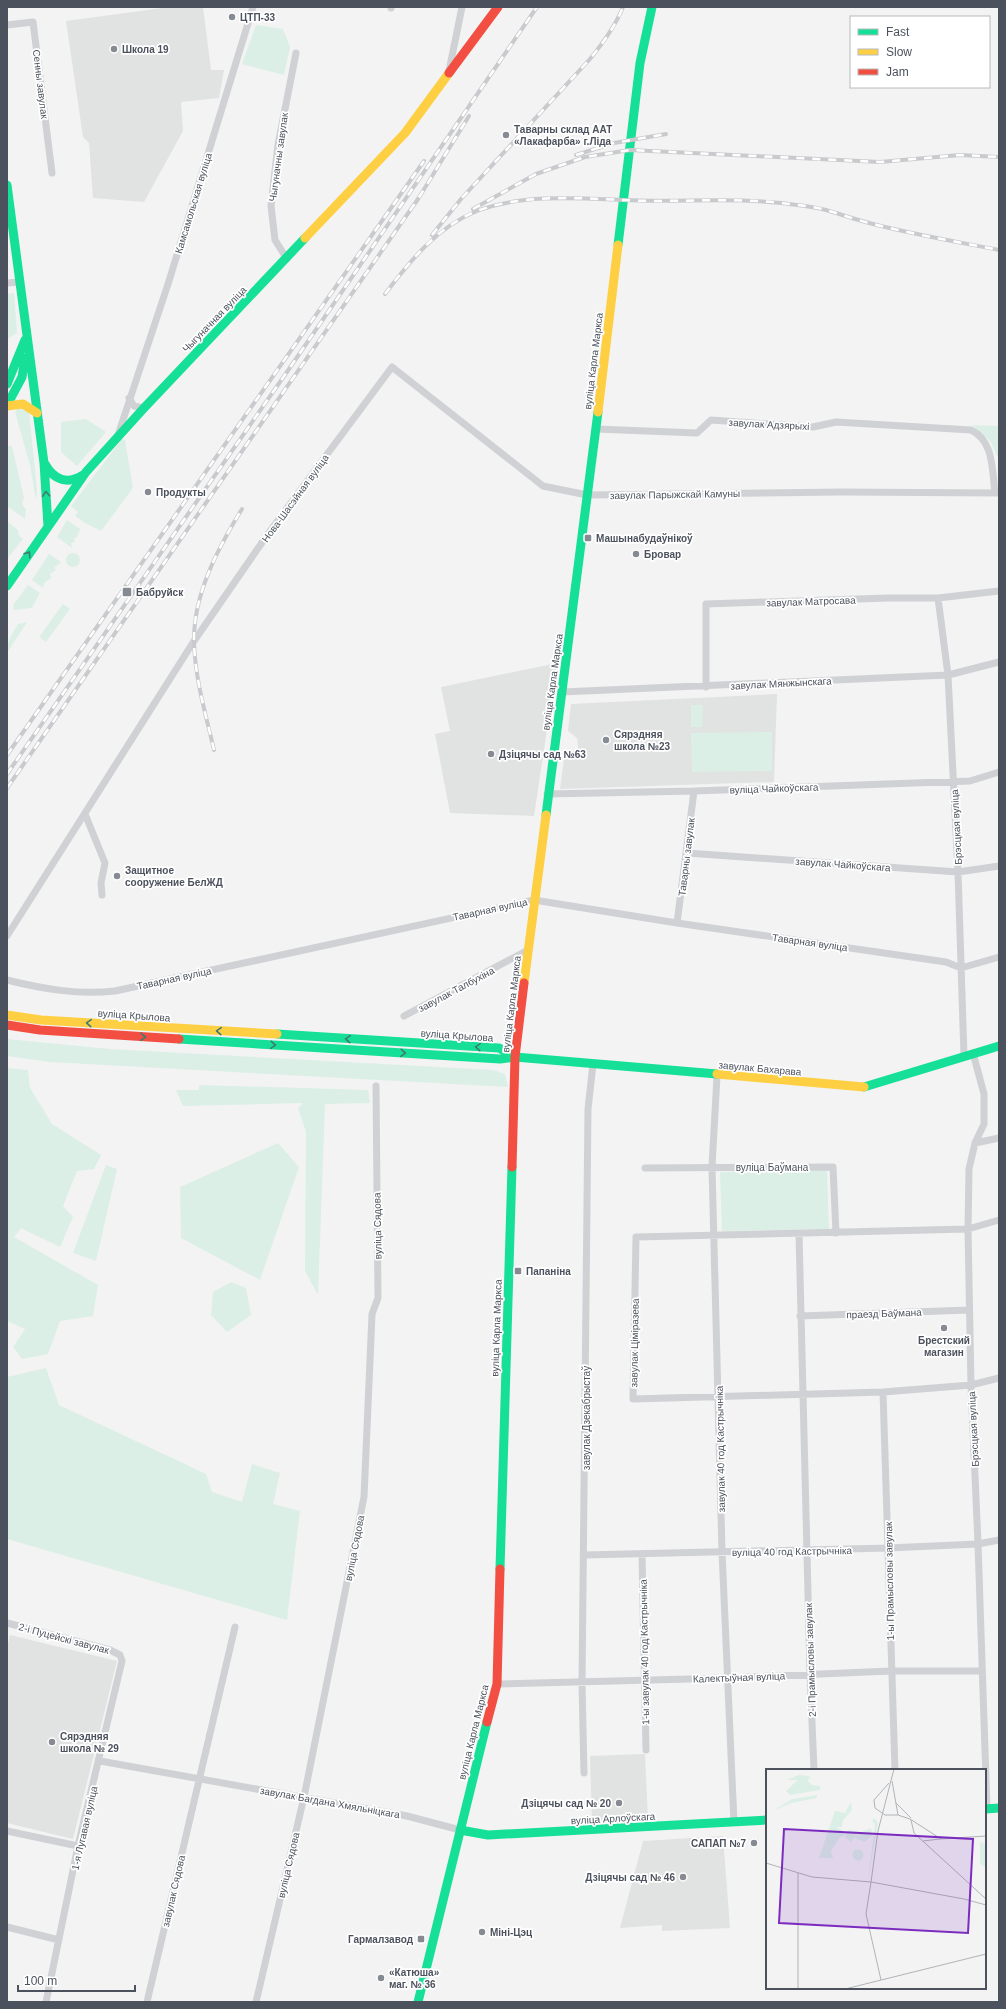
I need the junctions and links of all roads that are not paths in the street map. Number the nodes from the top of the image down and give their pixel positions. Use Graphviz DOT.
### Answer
graph roads {
  1 [pos="253,7"];
  2 [pos="462,7"];
  3 [pos="498,7"];
  4 [pos="652,7"];
  5 [pos="7,24"];
  6 [pos="296,53"];
  7 [pos="448,75"];
  8 [pos="52,173"];
  9 [pos="7,185"];
  10 [pos="287,259"];
  11 [pos="19,282"];
  12 [pos="7,283"];
  13 [pos="26,338"];
  14 [pos="392,367"];
  15 [pos="7,384"];
  16 [pos="129,398"];
  17 [pos="7,406"];
  18 [pos="144,408"];
  19 [pos="37,413"];
  20 [pos="596,429"];
  21 [pos="117,437"];
  22 [pos="44,463"];
  23 [pos="86,472"];
  24 [pos="997,493"];
  25 [pos="587,495"];
  26 [pos="48,526"];
  27 [pos="7,586"];
  28 [pos="999,591"];
  29 [pos="938,598"];
  30 [pos="999,662"];
  31 [pos="948,675"];
  32 [pos="706,687"];
  33 [pos="562,692"];
  34 [pos="999,772"];
  35 [pos="954,782"];
  36 [pos="694,791"];
  37 [pos="547,794"];
  38 [pos="85,814"];
  39 [pos="687,852"];
  40 [pos="999,866"];
  41 [pos="958,872"];
  42 [pos="102,894"];
  43 [pos="534,900"];
  44 [pos="677,923"];
  45 [pos="7,936"];
  46 [pos="528,950"];
  47 [pos="999,957"];
  48 [pos="961,968"];
  49 [pos="7,980"];
  50 [pos="7,1015"];
  51 [pos="404,1016"];
  52 [pos="7,1025"];
  53 [pos="999,1046"];
  54 [pos="968,1055"];
  55 [pos="515,1057"];
  56 [pos="592,1064"];
  57 [pos="717,1076"];
  58 [pos="376,1086"];
  59 [pos="999,1138"];
  60 [pos="975,1143"];
  61 [pos="645,1168"];
  62 [pos="712,1168"];
  63 [pos="999,1220"];
  64 [pos="968,1229"];
  65 [pos="836,1233"];
  66 [pos="799,1234"];
  67 [pos="714,1236"];
  68 [pos="969,1310"];
  69 [pos="800,1316"];
  70 [pos="999,1378"];
  71 [pos="971,1385"];
  72 [pos="883,1392"];
  73 [pos="803,1394"];
  74 [pos="719,1397"];
  75 [pos="999,1540"];
  76 [pos="978,1544"];
  77 [pos="888,1548"];
  78 [pos="807,1551"];
  79 [pos="722,1552"];
  80 [pos="642,1554"];
  81 [pos="585,1555"];
  82 [pos="7,1623"];
  83 [pos="235,1627"];
  84 [pos="120,1655"];
  85 [pos="891,1671"];
  86 [pos="982,1671"];
  87 [pos="810,1674"];
  88 [pos="727,1678"];
  89 [pos="645,1681"];
  90 [pos="582,1683"];
  91 [pos="497,1684"];
  92 [pos="646,1750"];
  93 [pos="100,1761"];
  94 [pos="814,1769"];
  95 [pos="895,1769"];
  96 [pos="985,1769"];
  97 [pos="584,1773"];
  98 [pos="200,1779"];
  99 [pos="304,1797"];
  100 [pos="999,1808"];
  101 [pos="986,1809"];
  102 [pos="766,1820"];
  103 [pos="734,1822"];
  104 [pos="460,1830"];
  105 [pos="7,1831"];
  106 [pos="78,1846"];
  107 [pos="7,1927"];
  108 [pos="59,1940"];
  109 [pos="46,2002"];
  110 [pos="147,2002"];
  111 [pos="256,2002"];
  112 [pos="418,2002"];
  1 -- 16 [label="street, Камсамольская вуліца"];
  2 -- 7 [label="street, Чыгуначная вуліца"];
  3 -- 7 [label="main road, Чыгуначная вуліца"];
  4 -- 20 [label="main road, вуліца Карла Маркса"];
  5 -- 8 [label="street, Сенны завулак"];
  6 -- 10 [label="street, Чыгуначны завулак"];
  7 -- 10 [label="main road, Чыгуначная вуліца"];
  9 -- 11 [label="main road"];
  10 -- 18 [label="main road, Чыгуначная вуліца"];
  11 -- 12 [label="street"];
  11 -- 13 [label="main road"];
  13 -- 15 [label="main road"];
  13 -- 17 [label="main road"];
  13 -- 19 [label="main road"];
  14 -- 25 [label="street, завулак Парыжскай Камуны"];
  14 -- 38 [label="street, Нова-Шасэйная вуліца"];
  16 -- 18 [label="street"];
  16 -- 21 [label="street, Камсамольская вуліца"];
  17 -- 19 [label="main road"];
  18 -- 21 [label="main road, Чыгуначная вуліца"];
  19 -- 22 [label="main road"];
  20 -- 24 [label="street, завулак Адзярыхі"];
  20 -- 25 [label="main road, вуліца Карла Маркса"];
  21 -- 23 [label="main road, Чыгуначная вуліца"];
  22 -- 23 [label="main road"];
  26 -- 22 [label="main road, one-way"];
  23 -- 26 [label="main road, Чыгуначная вуліца"];
  24 -- 25 [label="street, завулак Парыжскай Камуны"];
  25 -- 33 [label="main road, вуліца Карла Маркса"];
  27 -- 26 [label="main road, Чыгуначная вуліца, one-way"];
  28 -- 29 [label="street, завулак Матросава"];
  29 -- 31 [label="street, Брэсцкая вуліца"];
  29 -- 32 [label="street, завулак Матросава"];
  30 -- 31 [label="street, завулак Мянжынскага"];
  31 -- 32 [label="street, завулак Мянжынскага"];
  31 -- 35 [label="street, Брэсцкая вуліца"];
  32 -- 33 [label="street, завулак Мянжынскага"];
  33 -- 37 [label="main road, вуліца Карла Маркса"];
  34 -- 35 [label="street, вуліца Чайкоўскага"];
  35 -- 36 [label="street, вуліца Чайкоўскага"];
  35 -- 41 [label="street, Брэсцкая вуліца"];
  36 -- 37 [label="street, вуліца Чайкоўскага"];
  36 -- 39 [label="street, Таварны завулак"];
  37 -- 43 [label="main road, вуліца Карла Маркса"];
  38 -- 42 [label="street"];
  38 -- 45 [label="street"];
  39 -- 41 [label="street, завулак Чайкоўскага"];
  39 -- 44 [label="street, Таварны завулак"];
  40 -- 41 [label="street, завулак Чайкоўскага"];
  41 -- 48 [label="street, Брэсцкая вуліца"];
  43 -- 44 [label="street, Таварная вуліца"];
  43 -- 46 [label="main road, вуліца Карла Маркса"];
  43 -- 49 [label="street, Таварная вуліца"];
  44 -- 48 [label="street, Таварная вуліца"];
  46 -- 51 [label="street, завулак Талбухіна"];
  46 -- 55 [label="main road, вуліца Карла Маркса"];
  47 -- 48 [label="street"];
  48 -- 54 [label="street, Брэсцкая вуліца"];
  55 -- 50 [label="main road, вуліца Крылова, one-way"];
  52 -- 55 [label="main road, вуліца Крылова, one-way"];
  53 -- 54 [label="main road, завулак Бахарава"];
  54 -- 57 [label="main road, завулак Бахарава"];
  54 -- 60 [label="street, Брэсцкая вуліца"];
  55 -- 56 [label="main road, завулак Бахарава"];
  55 -- 91 [label="main road, вуліца Карла Маркса"];
  56 -- 57 [label="main road, завулак Бахарава"];
  56 -- 81 [label="street, завулак Дзекабрыстаў"];
  57 -- 62 [label="street, завулак 40 год Кастрычніка"];
  58 -- 99 [label="street, вуліца Сядова"];
  59 -- 60 [label="street"];
  60 -- 64 [label="street, Брэсцкая вуліца"];
  61 -- 62 [label="street, вуліца Баўмана"];
  62 -- 65 [label="street, вуліца Баўмана"];
  62 -- 67 [label="street, завулак 40 год Кастрычніка"];
  63 -- 64 [label="street"];
  64 -- 65 [label="street"];
  64 -- 68 [label="street, Брэсцкая вуліца"];
  65 -- 66 [label="street"];
  66 -- 67 [label="street"];
  66 -- 69 [label="street"];
  67 -- 74 [label="street, завулак 40 год Кастрычніка"];
  67 -- 74 [label="street, завулак Ціміразева"];
  68 -- 69 [label="street, праезд Баўмана"];
  68 -- 71 [label="street, Брэсцкая вуліца"];
  69 -- 73 [label="street"];
  70 -- 71 [label="street, завулак Ціміразева"];
  71 -- 72 [label="street, завулак Ціміразева"];
  71 -- 76 [label="street, Брэсцкая вуліца"];
  72 -- 73 [label="street, завулак Ціміразева"];
  72 -- 77 [label="street, 1-ы Прамысловы завулак"];
  73 -- 74 [label="street, завулак Ціміразева"];
  73 -- 78 [label="street"];
  74 -- 79 [label="street, завулак 40 год Кастрычніка"];
  75 -- 76 [label="street, вуліца 40 год Кастрычніка"];
  76 -- 77 [label="street, вуліца 40 год Кастрычніка"];
  76 -- 86 [label="street, Брэсцкая вуліца"];
  77 -- 78 [label="street, вуліца 40 год Кастрычніка"];
  77 -- 85 [label="street, 1-ы Прамысловы завулак"];
  78 -- 79 [label="street, вуліца 40 год Кастрычніка"];
  78 -- 87 [label="street, 2-і Прамысловы завулак"];
  79 -- 80 [label="street, вуліца 40 год Кастрычніка"];
  79 -- 88 [label="street, завулак 40 год Кастрычніка"];
  80 -- 81 [label="street, вуліца 40 год Кастрычніка"];
  80 -- 89 [label="street, 1-ы завулак 40 год Кастрычніка"];
  81 -- 90 [label="street, завулак Дзекабрыстаў"];
  82 -- 84 [label="street, 2-і Пуцейскі завулак"];
  83 -- 98 [label="street"];
  84 -- 93 [label="street, 1-я Лугавая вуліца"];
  85 -- 86 [label="street, Калектыўная вуліца"];
  85 -- 87 [label="street, Калектыўная вуліца"];
  85 -- 95 [label="street, 1-ы Прамысловы завулак"];
  86 -- 96 [label="street, Брэсцкая вуліца"];
  87 -- 88 [label="street, Калектыўная вуліца"];
  87 -- 94 [label="street, 2-і Прамысловы завулак"];
  88 -- 89 [label="street, Калектыўная вуліца"];
  88 -- 103 [label="street, завулак 40 год Кастрычніка"];
  89 -- 90 [label="street, Калектыўная вуліца"];
  89 -- 92 [label="street, 1-ы завулак 40 год Кастрычніка"];
  90 -- 91 [label="street, Калектыўная вуліца"];
  90 -- 97 [label="street, завулак Дзекабрыстаў"];
  91 -- 104 [label="main road, вуліца Карла Маркса"];
  93 -- 98 [label="street, завулак Багдана Хмяльніцкага"];
  93 -- 106 [label="street, 1-я Лугавая вуліца"];
  98 -- 99 [label="street, завулак Багдана Хмяльніцкага"];
  98 -- 110 [label="street, завулак Сядова"];
  99 -- 104 [label="street, завулак Багдана Хмяльніцкага"];
  99 -- 111 [label="street, вуліца Сядова"];
  100 -- 101 [label="main road"];
  102 -- 103 [label="main road, вуліца Арлоўскага"];
  103 -- 104 [label="main road, вуліца Арлоўскага"];
  104 -- 112 [label="main road, вуліца Карла Маркса"];
  105 -- 106 [label="street"];
  106 -- 108 [label="street, 1-я Лугавая вуліца"];
  107 -- 108 [label="street"];
  108 -- 109 [label="street, 1-я Лугавая вуліца"];
}
